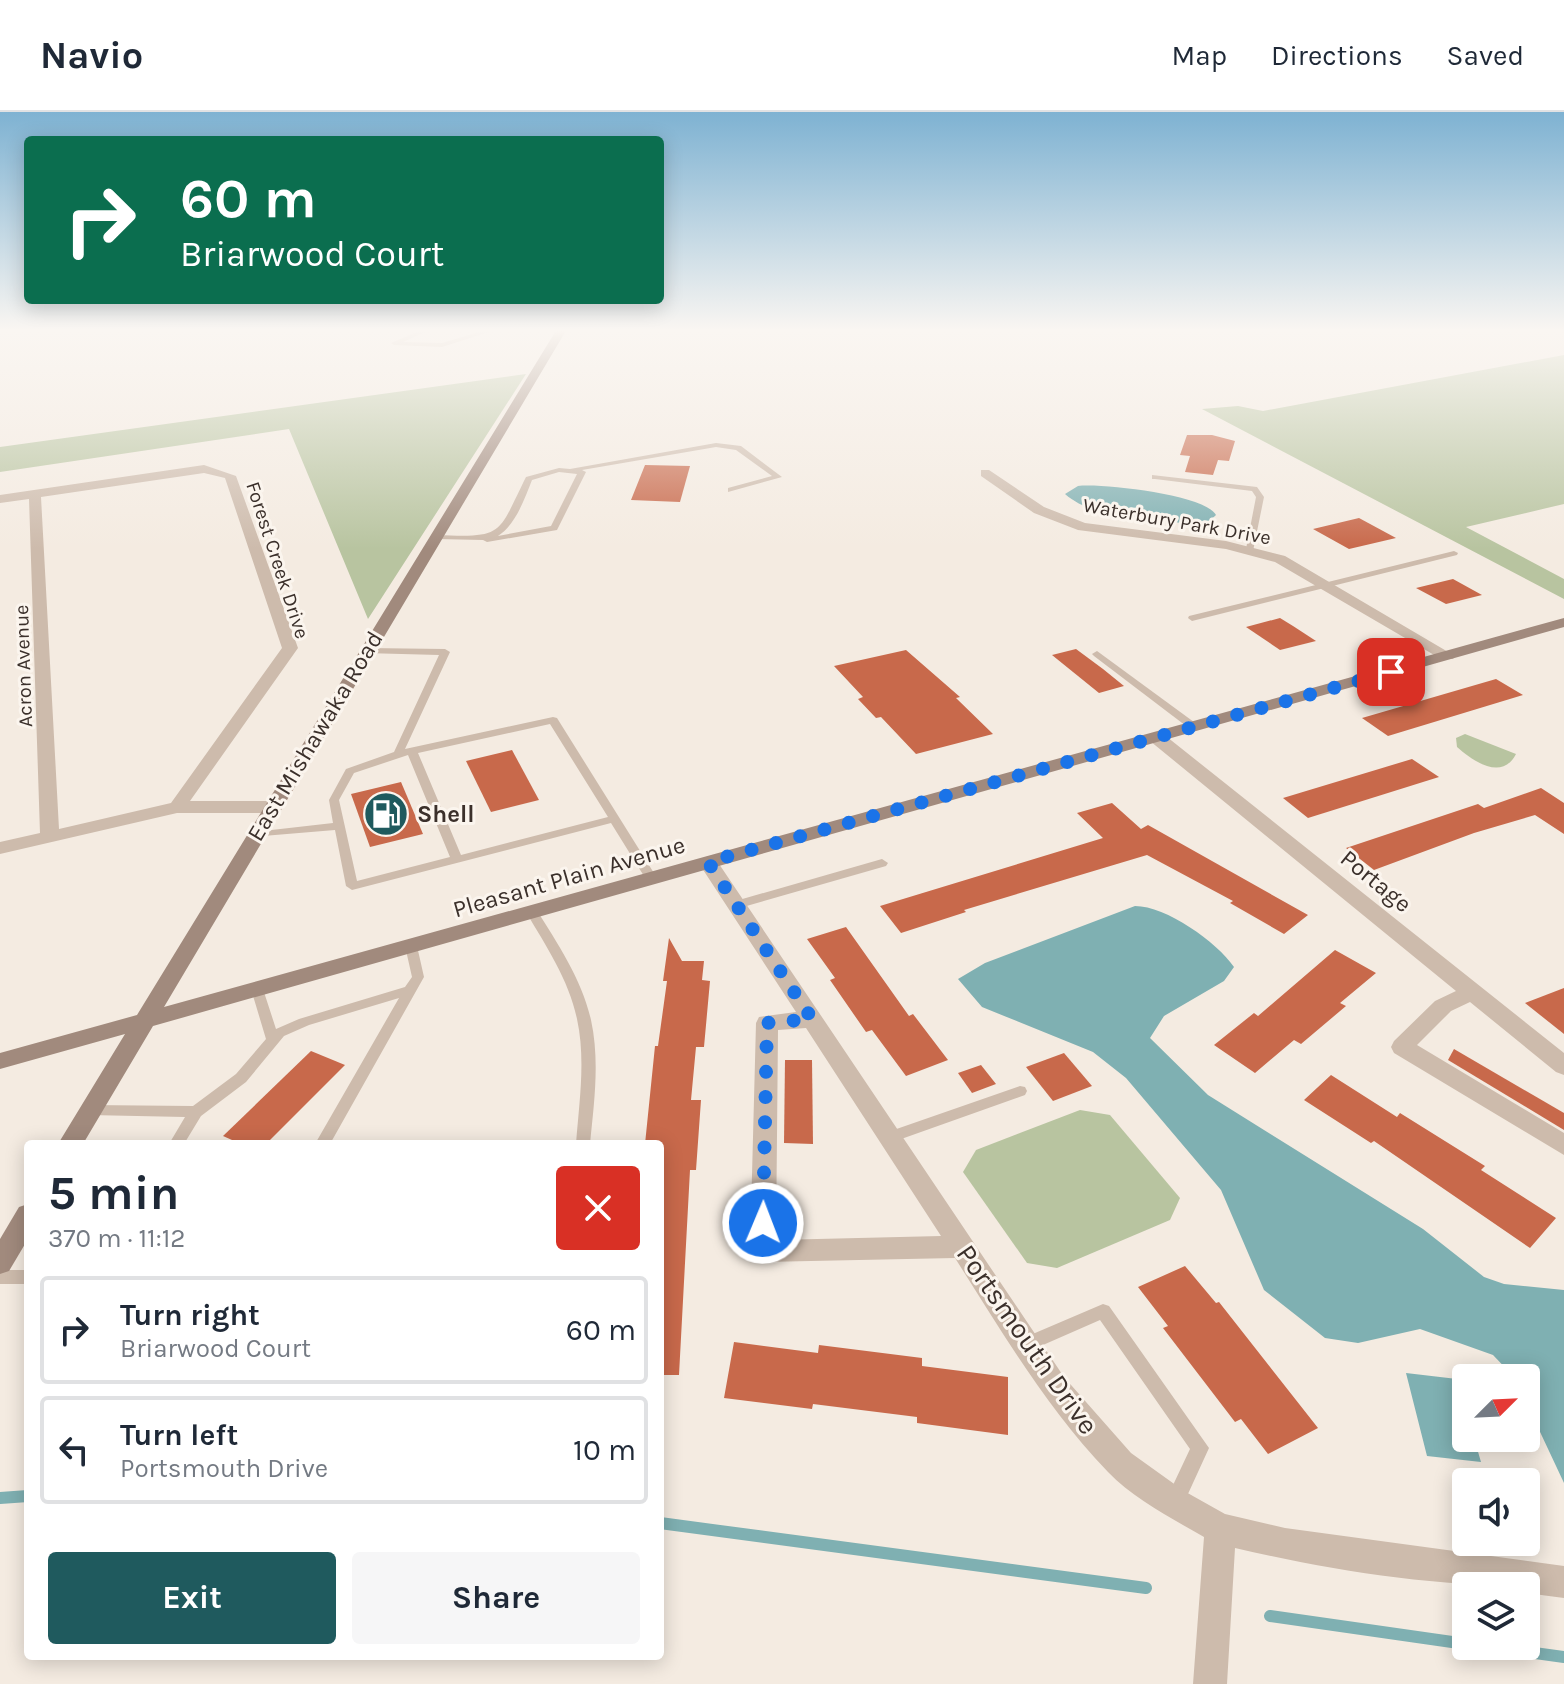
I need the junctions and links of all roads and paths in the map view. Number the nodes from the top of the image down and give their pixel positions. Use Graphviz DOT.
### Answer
graph roads {
  1 [pos="518,402"];
  2 [pos="574,469"];
  3 [pos="985,473"];
  4 [pos="1155,477"];
  5 [pos="731,490"];
  6 [pos="35,494"];
  7 [pos="0,499"];
  8 [pos="436,537"];
  9 [pos="487,540"];
  10 [pos="1250,549"];
  11 [pos="1454,553"];
  12 [pos="1328,584"];
  13 [pos="1192,618"];
  14 [pos="1564,622"];
  15 [pos="367,651"];
  16 [pos="1097,654"];
  17 [pos="1447,656"];
  18 [pos="1194,727"];
  19 [pos="1156,737"];
  20 [pos="412,751"];
  21 [pos="398,754"];
  22 [pos="177,807"];
  23 [pos="271,807"];
  24 [pos="614,819"];
  25 [pos="338,826"];
  26 [pos="254,835"];
  27 [pos="50,837"];
  28 [pos="0,848"];
  29 [pos="457,859"];
  30 [pos="708,862"];
  31 [pos="882,863"];
  32 [pos="651,878"];
  33 [pos="736,905"];
  34 [pos="532,912"];
  35 [pos="411,946"];
  36 [pos="257,989"];
  37 [pos="410,990"];
  38 [pos="1473,992"];
  39 [pos="812,1019"];
  40 [pos="141,1022"];
  41 [pos="272,1038"];
  42 [pos="0,1061"];
  43 [pos="1564,1066"];
  44 [pos="1020,1091"];
  45 [pos="89,1110"];
  46 [pos="196,1112"];
  47 [pos="890,1137"];
  48 [pos="72,1140"];
  49 [pos="178,1140"];
  50 [pos="324,1140"];
  51 [pos="583,1140"];
  52 [pos="1564,1145"];
  53 [pos="24,1222"];
  54 [pos="963,1247"];
  55 [pos="0,1263"];
  56 [pos="0,1277"];
  57 [pos="24,1277"];
  58 [pos="1027,1344"];
  59 [pos="1173,1502"];
  60 [pos="1220,1529"];
  61 [pos="1564,1582"];
  62 [pos="1210,1684"];
  1 -- 8 [label="main road, East Mishawaka Road"];
  2 -- 5 [label="lane"];
  2 -- 9 [label="lane"];
  2 -- 9 [label="lane"];
  3 -- 10 [label="street, Waterbury Park Drive"];
  4 -- 10 [label="lane"];
  6 -- 7 [label="street, Forest Creek Drive"];
  6 -- 22 [label="street, Forest Creek Drive"];
  6 -- 27 [label="street, Acron Avenue"];
  8 -- 9 [label="lane"];
  8 -- 15 [label="main road, East Mishawaka Road"];
  10 -- 12 [label="street, Waterbury Park Drive"];
  11 -- 12 [label="lane"];
  12 -- 13 [label="lane"];
  12 -- 17 [label="street, Waterbury Park Drive"];
  14 -- 17 [label="main road, Pleasant Plain Avenue"];
  15 -- 21 [label="lane"];
  15 -- 23 [label="main road, East Mishawaka Road"];
  16 -- 18 [label="lane"];
  17 -- 18 [label="main road, Pleasant Plain Avenue"];
  18 -- 19 [label="main road, Pleasant Plain Avenue"];
  19 -- 30 [label="main road, Pleasant Plain Avenue"];
  19 -- 38 [label="street, Portage"];
  20 -- 21 [label="lane"];
  20 -- 24 [label="lane"];
  20 -- 29 [label="lane"];
  21 -- 25 [label="lane"];
  22 -- 23 [label="street"];
  22 -- 27 [label="street"];
  23 -- 26 [label="main road, East Mishawaka Road"];
  24 -- 29 [label="lane"];
  24 -- 32 [label="lane"];
  25 -- 26 [label="lane"];
  25 -- 29 [label="lane"];
  26 -- 40 [label="main road, East Mishawaka Road"];
  27 -- 28 [label="street"];
  30 -- 32 [label="main road, Pleasant Plain Avenue"];
  30 -- 33 [label="street, Portsmouth Drive"];
  31 -- 33 [label="lane"];
  32 -- 34 [label="main road, Pleasant Plain Avenue"];
  33 -- 39 [label="street, Portsmouth Drive"];
  34 -- 35 [label="main road, Pleasant Plain Avenue"];
  34 -- 51 [label="lane"];
  35 -- 36 [label="main road, Pleasant Plain Avenue"];
  35 -- 37 [label="lane"];
  36 -- 40 [label="main road, Pleasant Plain Avenue"];
  36 -- 41 [label="lane"];
  37 -- 41 [label="lane"];
  37 -- 50 [label="lane"];
  38 -- 43 [label="street, Portage"];
  38 -- 52 [label="street"];
  39 -- 47 [label="street, Portsmouth Drive"];
  39 -- 54 [label="street"];
  40 -- 42 [label="main road, Pleasant Plain Avenue"];
  40 -- 45 [label="main road, East Mishawaka Road"];
  41 -- 46 [label="lane"];
  44 -- 47 [label="lane"];
  45 -- 46 [label="lane"];
  45 -- 48 [label="main road, East Mishawaka Road"];
  46 -- 49 [label="lane"];
  47 -- 54 [label="street, Portsmouth Drive"];
  53 -- 55 [label="main road"];
  54 -- 58 [label="street, Portsmouth Drive"];
  56 -- 57 [label="lane"];
  58 -- 59 [label="street, Portsmouth Drive"];
  58 -- 59 [label="lane"];
  59 -- 60 [label="street, Portsmouth Drive"];
  60 -- 61 [label="street, Portsmouth Drive"];
  60 -- 62 [label="street"];
}
